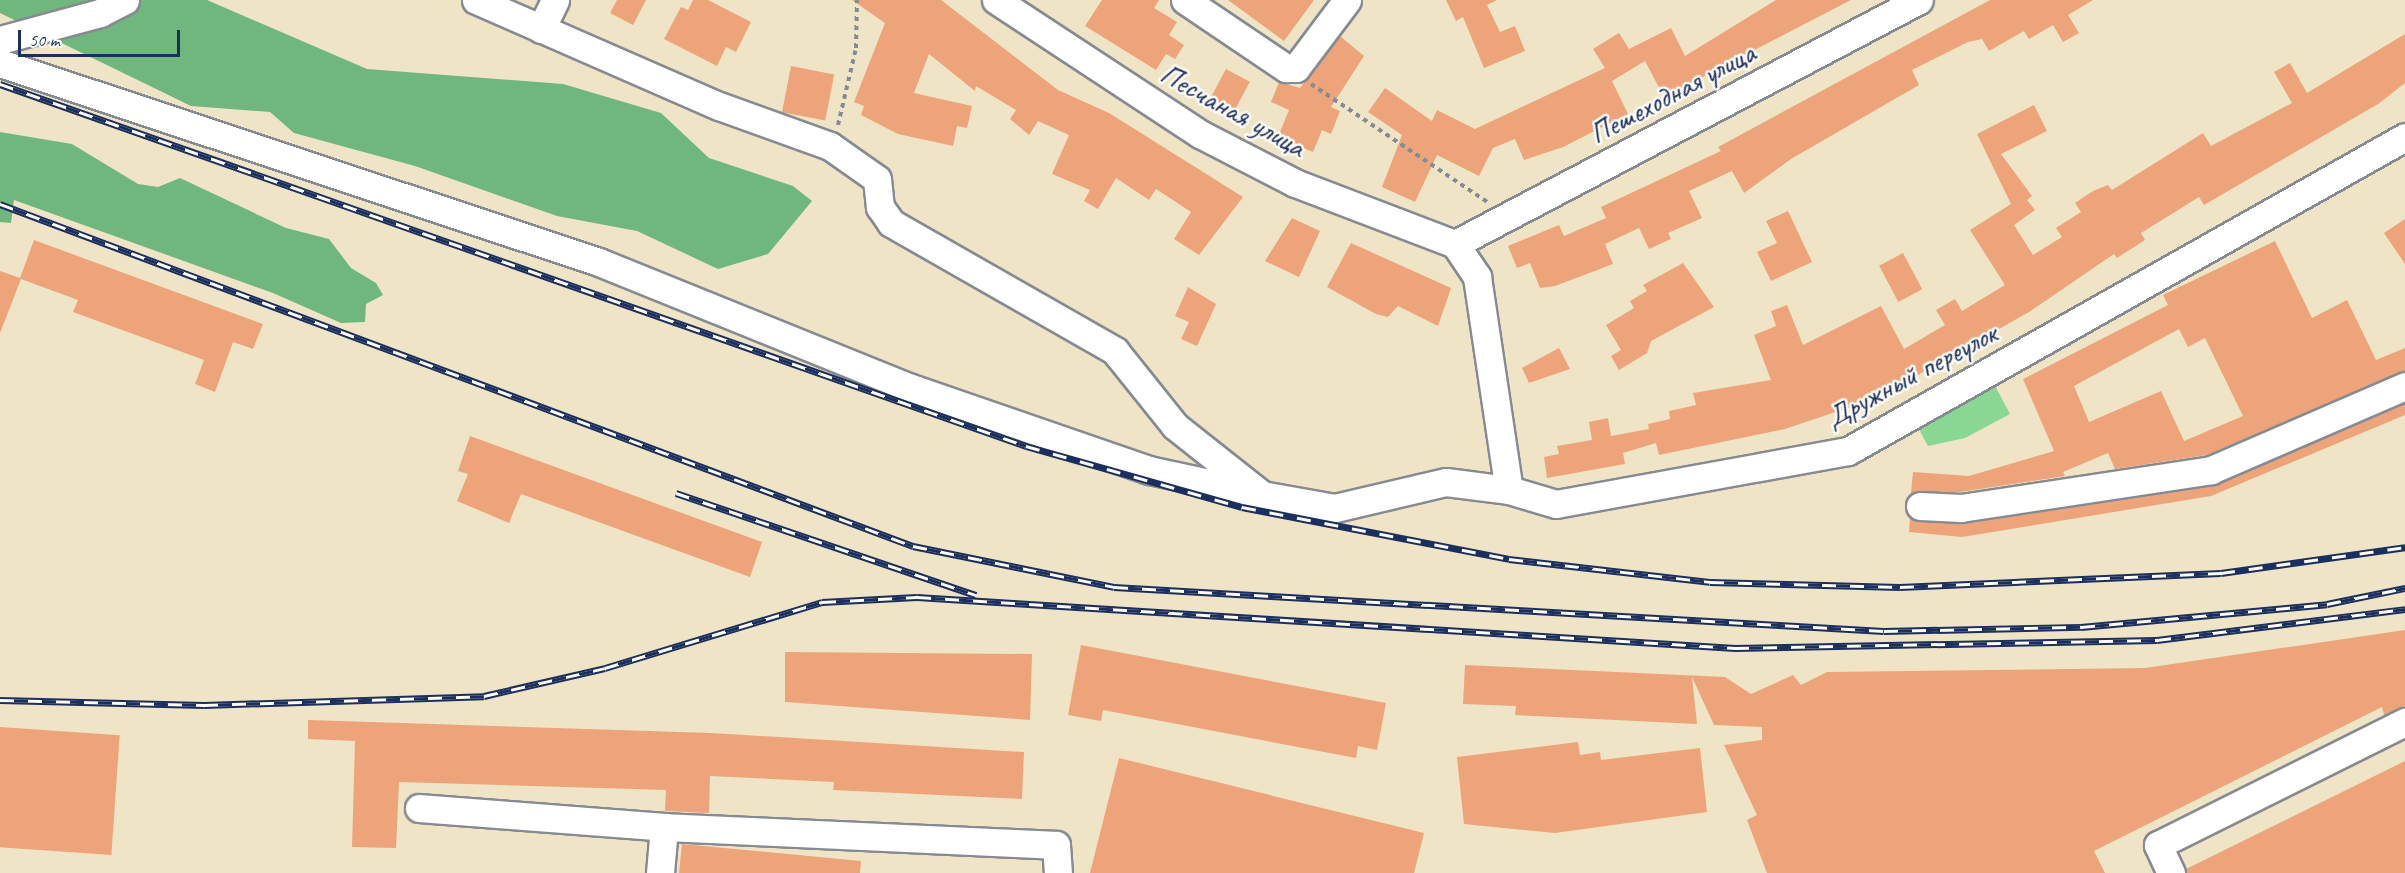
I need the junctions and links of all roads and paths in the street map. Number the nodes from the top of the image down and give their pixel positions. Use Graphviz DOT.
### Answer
graph roads {
  1 [pos="125,0"];
  2 [pos="476,0"];
  3 [pos="555,0"];
  4 [pos="857,0"];
  5 [pos="996,0"];
  6 [pos="1185,0"];
  7 [pos="1347,0"];
  8 [pos="1919,0"];
  9 [pos="541,29"];
  10 [pos="0,40"];
  11 [pos="0,63"];
  12 [pos="1296,68"];
  13 [pos="2405,137"];
  14 [pos="830,146"];
  15 [pos="1507,217"];
  16 [pos="1455,244"];
  17 [pos="2405,386"];
  18 [pos="1509,490"];
  19 [pos="1262,495"];
  20 [pos="1920,506"];
  21 [pos="2405,722"];
  22 [pos="419,808"];
  23 [pos="664,827"];
  24 [pos="660,873"];
  25 [pos="1058,873"];
  26 [pos="2171,873"];
  1 -- 10 [label="street"];
  2 -- 9 [label="street"];
  3 -- 9 [label="street"];
  4 -- 14 [label="path"];
  5 -- 16 [label="street, Песчаная улица"];
  6 -- 12 [label="street"];
  7 -- 12 [label="street"];
  8 -- 15 [label="street, Пешеходная улица"];
  9 -- 14 [label="street"];
  11 -- 19 [label="street, Дружный переулок"];
  12 -- 15 [label="path"];
  13 -- 18 [label="street, Дружный переулок"];
  14 -- 19 [label="street"];
  15 -- 16 [label="street, Пешеходная улица"];
  16 -- 18 [label="street"];
  17 -- 20 [label="street"];
  18 -- 19 [label="street, Дружный переулок"];
  21 -- 26 [label="street"];
  22 -- 23 [label="street"];
  23 -- 24 [label="street"];
  23 -- 25 [label="street"];
}
